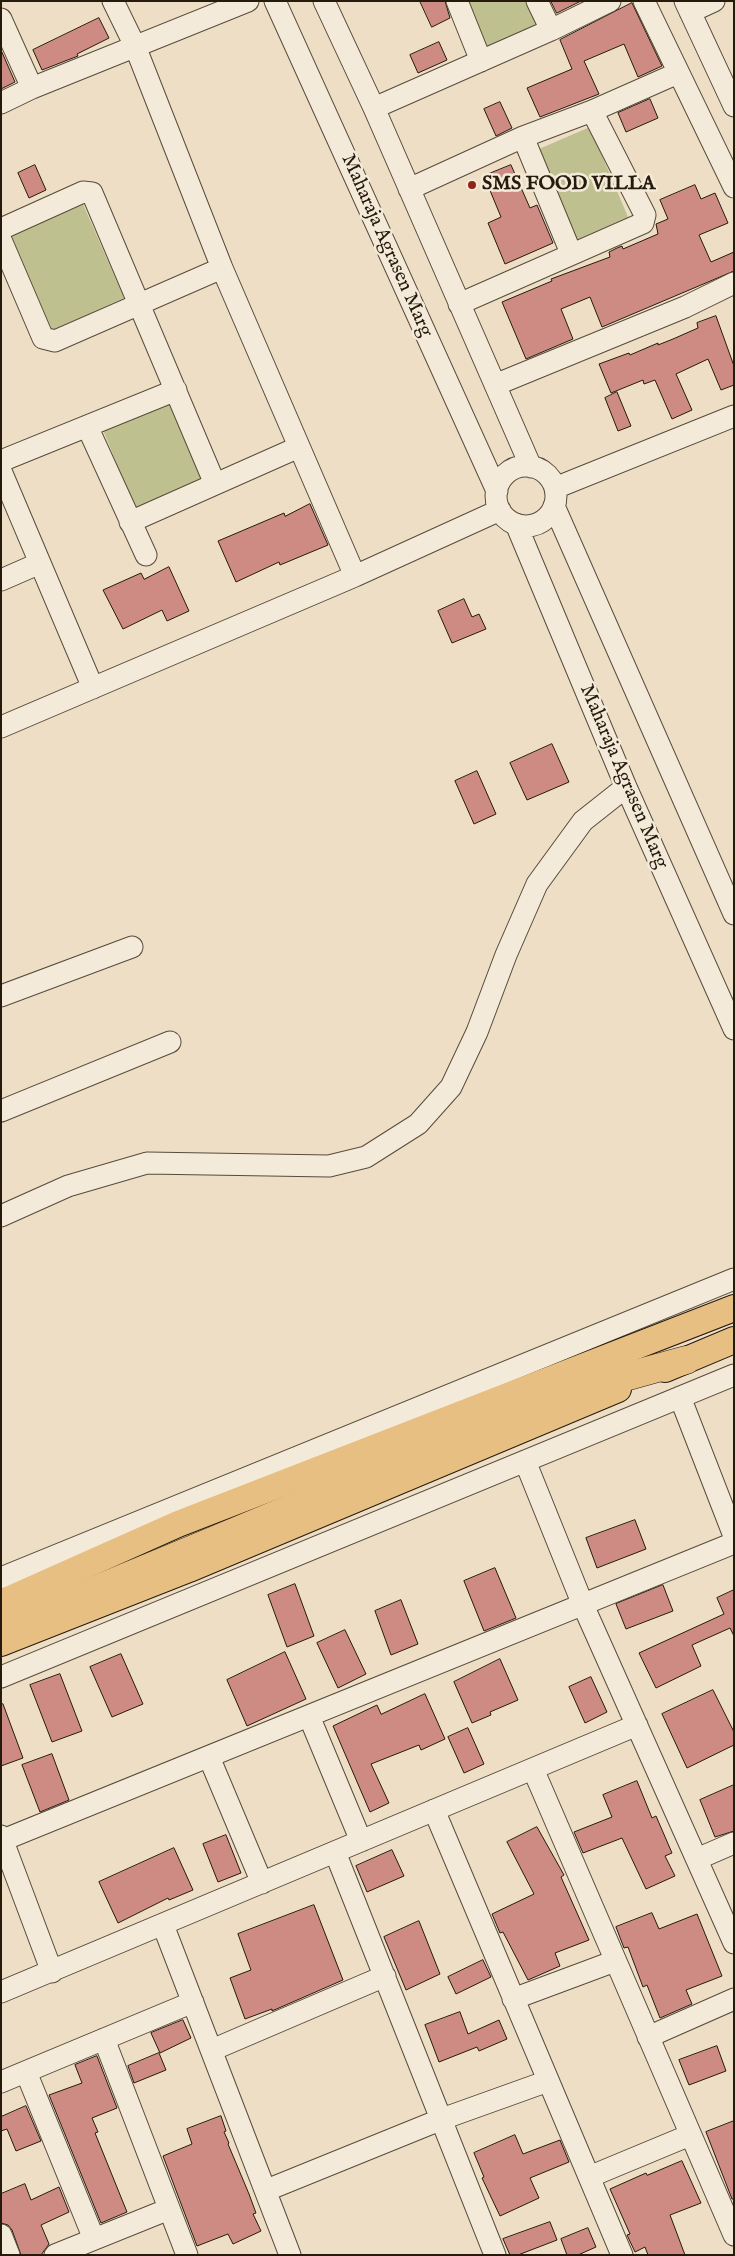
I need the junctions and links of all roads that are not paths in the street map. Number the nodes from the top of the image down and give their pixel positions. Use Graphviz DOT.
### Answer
graph roads {
  1 [pos="113,1"];
  2 [pos="248,1"];
  3 [pos="275,1"];
  4 [pos="324,1"];
  5 [pos="457,1"];
  6 [pos="537,1"];
  7 [pos="610,1"];
  8 [pos="644,1"];
  9 [pos="714,1"];
  10 [pos="687,7"];
  11 [pos="1,19"];
  12 [pos="551,30"];
  13 [pos="135,46"];
  14 [pos="481,60"];
  15 [pos="678,73"];
  16 [pos="32,88"];
  17 [pos="1,103"];
  18 [pos="734,106"];
  19 [pos="374,108"];
  20 [pos="592,111"];
  21 [pos="522,137"];
  22 [pos="734,187"];
  23 [pos="409,189"];
  24 [pos="1,229"];
  25 [pos="1,240"];
  26 [pos="571,253"];
  27 [pos="222,268"];
  28 [pos="734,283"];
  29 [pos="139,304"];
  30 [pos="459,304"];
  31 [pos="495,385"];
  32 [pos="176,390"];
  33 [pos="734,416"];
  34 [pos="87,426"];
  35 [pos="299,447"];
  36 [pos="1,462"];
  37 [pos="531,467"];
  38 [pos="1,471"];
  39 [pos="215,484"];
  40 [pos="555,497"];
  41 [pos="498,501"];
  42 [pos="130,522"];
  43 [pos="516,524"];
  44 [pos="146,555"];
  45 [pos="40,563"];
  46 [pos="355,576"];
  47 [pos="1,580"];
  48 [pos="93,688"];
  49 [pos="1,727"];
  50 [pos="626,787"];
  51 [pos="734,914"];
  52 [pos="132,946"];
  53 [pos="1,996"];
  54 [pos="734,1029"];
  55 [pos="170,1042"];
  56 [pos="1,1111"];
  57 [pos="1,1216"];
  58 [pos="734,1279"];
  59 [pos="734,1308"];
  60 [pos="734,1340"];
  61 [pos="686,1360"];
  62 [pos="734,1375"];
  63 [pos="680,1397"];
  64 [pos="526,1461"];
  65 [pos="734,1536"];
  66 [pos="734,1543"];
  67 [pos="1,1578"];
  68 [pos="1,1602"];
  69 [pos="583,1605"];
  70 [pos="1,1629"];
  71 [pos="1,1643"];
  72 [pos="1,1677"];
  73 [pos="309,1716"];
  74 [pos="637,1725"];
  75 [pos="209,1757"];
  76 [pos="533,1769"];
  77 [pos="434,1810"];
  78 [pos="2,1838"];
  79 [pos="361,1841"];
  80 [pos="734,1844"];
  81 [pos="335,1852"];
  82 [pos="697,1859"];
  83 [pos="262,1883"];
  84 [pos="163,1925"];
  85 [pos="734,1942"];
  86 [pos="615,1961"];
  87 [pos="52,1972"];
  88 [pos="385,1976"];
  89 [pos="1,1992"];
  90 [pos="513,1999"];
  91 [pos="734,1999"];
  92 [pos="193,2002"];
  93 [pos="648,2037"];
  94 [pos="104,2039"];
  95 [pos="212,2050"];
  96 [pos="26,2072"];
  97 [pos="548,2081"];
  98 [pos="1,2082"];
  99 [pos="442,2119"];
  100 [pos="690,2134"];
  101 [pos="589,2177"];
  102 [pos="267,2190"];
  103 [pos="169,2209"];
  104 [pos="1,2235"];
  105 [pos="734,2235"];
  106 [pos="94,2239"];
  107 [pos="9,2255"];
  108 [pos="56,2255"];
  109 [pos="187,2255"];
  110 [pos="290,2255"];
  111 [pos="496,2255"];
  112 [pos="622,2255"];
  1 -- 13 [label="street"];
  2 -- 13 [label="street"];
  3 -- 41 [label="street, Maharaja Agrasen Marg"];
  4 -- 19 [label="street"];
  5 -- 14 [label="street"];
  6 -- 12 [label="street"];
  7 -- 12 [label="street"];
  8 -- 15 [label="street"];
  9 -- 10 [label="street"];
  10 -- 18 [label="street"];
  11 -- 16 [label="street"];
  12 -- 14 [label="street"];
  13 -- 16 [label="street"];
  13 -- 27 [label="street"];
  14 -- 19 [label="street"];
  15 -- 20 [label="street"];
  15 -- 22 [label="street"];
  16 -- 17 [label="street"];
  19 -- 23 [label="street"];
  20 -- 21 [label="street"];
  20 -- 26 [label="street"];
  21 -- 23 [label="street"];
  21 -- 26 [label="street"];
  23 -- 30 [label="street"];
  24 -- 29 [label="street"];
  25 -- 29 [label="street"];
  26 -- 30 [label="street"];
  27 -- 29 [label="street"];
  27 -- 35 [label="street"];
  28 -- 31 [label="street"];
  29 -- 32 [label="street"];
  30 -- 31 [label="street"];
  31 -- 37 [label="street"];
  32 -- 34 [label="street"];
  32 -- 39 [label="street"];
  33 -- 40 [label="street"];
  34 -- 36 [label="street"];
  34 -- 42 [label="street"];
  35 -- 39 [label="street"];
  35 -- 46 [label="street"];
  37 -- 40 [label="street"];
  37 -- 41 [label="street"];
  38 -- 45 [label="street"];
  39 -- 42 [label="street"];
  40 -- 43 [label="street"];
  40 -- 51 [label="street"];
  41 -- 43 [label="street"];
  41 -- 46 [label="street"];
  42 -- 44 [label="street"];
  43 -- 50 [label="street, Maharaja Agrasen Marg"];
  45 -- 47 [label="street"];
  45 -- 48 [label="street"];
  46 -- 48 [label="street"];
  48 -- 49 [label="street"];
  50 -- 54 [label="street, Maharaja Agrasen Marg"];
  50 -- 57 [label="street"];
  52 -- 53 [label="street"];
  55 -- 56 [label="street"];
  58 -- 67 [label="street"];
  59 -- 68 [label="main road"];
  60 -- 61 [label="main road"];
  61 -- 70 [label="highway"];
  61 -- 71 [label="main road"];
  62 -- 63 [label="street"];
  63 -- 64 [label="street"];
  63 -- 65 [label="street"];
  64 -- 69 [label="street"];
  64 -- 72 [label="street"];
  66 -- 69 [label="street"];
  69 -- 73 [label="street"];
  69 -- 74 [label="street"];
  73 -- 75 [label="street"];
  73 -- 79 [label="street"];
  74 -- 76 [label="street"];
  74 -- 82 [label="street"];
  75 -- 78 [label="street"];
  75 -- 83 [label="street"];
  76 -- 77 [label="street"];
  76 -- 86 [label="street"];
  77 -- 79 [label="street"];
  77 -- 90 [label="street"];
  78 -- 87 [label="street"];
  79 -- 81 [label="street"];
  80 -- 82 [label="street"];
  81 -- 83 [label="street"];
  81 -- 88 [label="street"];
  82 -- 85 [label="street"];
  83 -- 84 [label="street"];
  84 -- 87 [label="street"];
  84 -- 92 [label="street"];
  86 -- 90 [label="street"];
  86 -- 93 [label="street"];
  87 -- 89 [label="street"];
  88 -- 95 [label="street"];
  88 -- 99 [label="street"];
  90 -- 97 [label="street"];
  91 -- 93 [label="street"];
  92 -- 94 [label="street"];
  92 -- 95 [label="street"];
  93 -- 100 [label="street"];
  94 -- 96 [label="street"];
  94 -- 103 [label="street"];
  95 -- 102 [label="street"];
  96 -- 98 [label="street"];
  96 -- 106 [label="street"];
  97 -- 99 [label="street"];
  97 -- 101 [label="street"];
  99 -- 102 [label="street"];
  99 -- 111 [label="street"];
  100 -- 101 [label="street"];
  100 -- 105 [label="street"];
  101 -- 112 [label="street"];
  102 -- 110 [label="street"];
  103 -- 106 [label="street"];
  103 -- 109 [label="street"];
  104 -- 107 [label="street"];
  106 -- 108 [label="street"];
}
